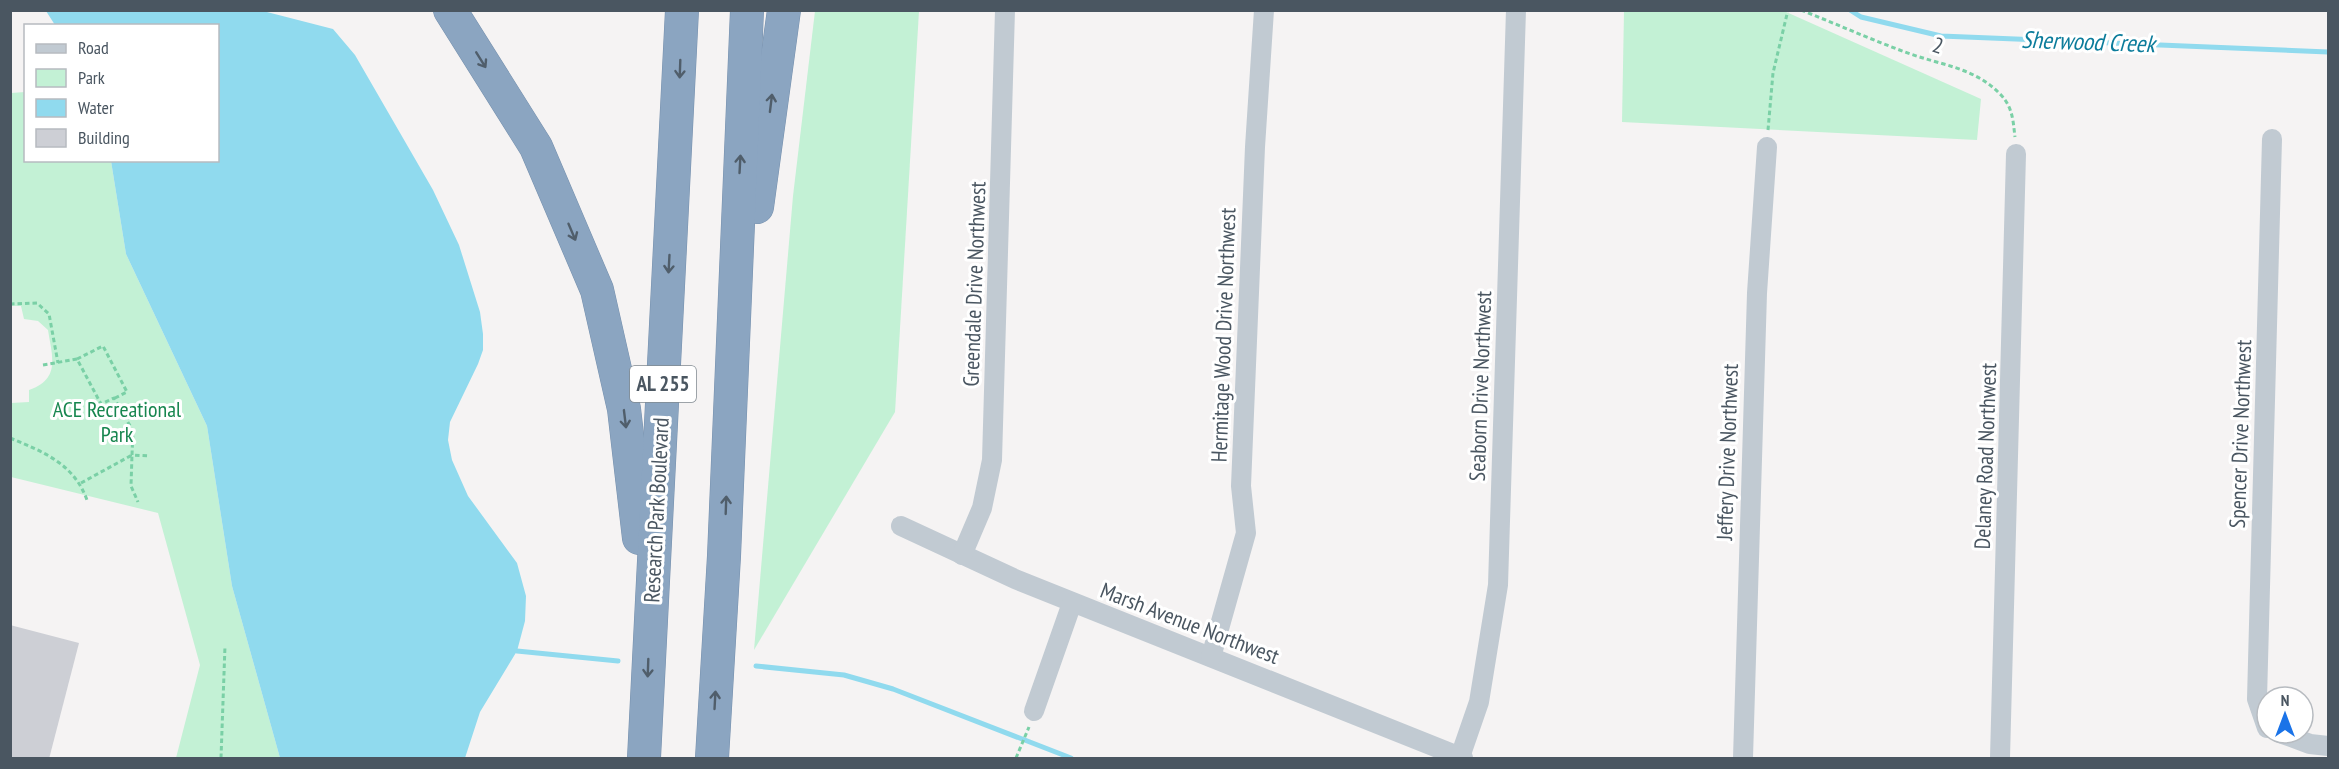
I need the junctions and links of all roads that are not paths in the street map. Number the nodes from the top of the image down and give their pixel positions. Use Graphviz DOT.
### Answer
graph roads {
  1 [pos="450,10"];
  2 [pos="682,10"];
  3 [pos="747,10"];
  4 [pos="784,10"];
  5 [pos="1005,10"];
  6 [pos="1264,10"];
  7 [pos="1516,10"];
  8 [pos="2272,139"];
  9 [pos="1767,147"];
  10 [pos="2016,154"];
  11 [pos="728,432"];
  12 [pos="901,526"];
  13 [pos="962,555"];
  14 [pos="1072,603"];
  15 [pos="649,632"];
  16 [pos="1211,657"];
  17 [pos="2257,685"];
  18 [pos="1031,721"];
  19 [pos="1461,758"];
  20 [pos="644,759"];
  21 [pos="712,759"];
  22 [pos="1743,759"];
  23 [pos="2000,759"];
  1 -- 15 [label="highway, one-way"];
  2 -- 15 [label="highway, Research Park Boulevard / AL 255, one-way"];
  11 -- 3 [label="highway, AL 255, one-way"];
  11 -- 4 [label="highway, one-way"];
  5 -- 13 [label="street, Greendale Drive Northwest"];
  6 -- 16 [label="street, Hermitage Wood Drive Northwest"];
  7 -- 19 [label="street, Seaborn Drive Northwest"];
  8 -- 17 [label="street, Spencer Drive Northwest"];
  9 -- 22 [label="street, Jeffery Drive Northwest"];
  10 -- 23 [label="street, Delaney Road Northwest"];
  21 -- 11 [label="highway, AL 255, one-way"];
  12 -- 13 [label="street, Marsh Avenue Northwest"];
  13 -- 14 [label="street, Marsh Avenue Northwest"];
  14 -- 16 [label="street, Marsh Avenue Northwest"];
  14 -- 18 [label="street"];
  15 -- 20 [label="highway, Research Park Boulevard / AL 255, one-way"];
  16 -- 19 [label="street, Marsh Avenue Northwest"];
}
